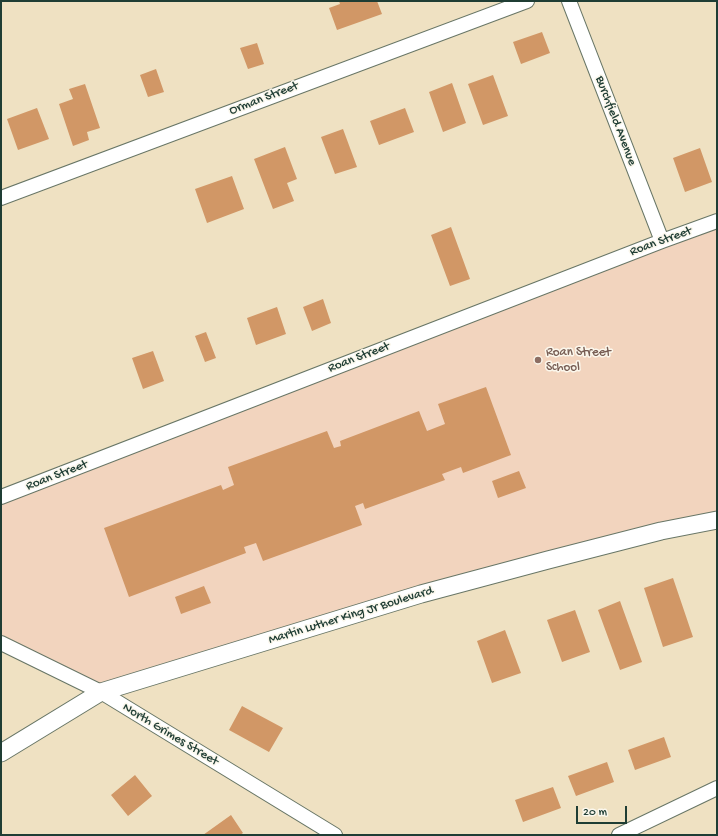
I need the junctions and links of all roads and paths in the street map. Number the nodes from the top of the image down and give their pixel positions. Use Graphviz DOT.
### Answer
graph roads {
  1 [pos="527,1"];
  2 [pos="569,1"];
  3 [pos="1,198"];
  4 [pos="717,221"];
  5 [pos="662,241"];
  6 [pos="1,497"];
  7 [pos="717,520"];
  8 [pos="1,643"];
  9 [pos="101,692"];
  10 [pos="1,753"];
  11 [pos="717,788"];
  12 [pos="335,835"];
  13 [pos="619,835"];
  1 -- 3 [label="street, Orman Street"];
  2 -- 5 [label="street, Burchfield Avenue"];
  4 -- 5 [label="street, Roan Street"];
  5 -- 6 [label="street, Roan Street"];
  7 -- 9 [label="street, Martin Luther King Jr Boulevard"];
  8 -- 9 [label="street, North Grimes Street"];
  9 -- 10 [label="street, Martin Luther King Jr Boulevard"];
  9 -- 12 [label="street, North Grimes Street"];
  11 -- 13 [label="street"];
}
